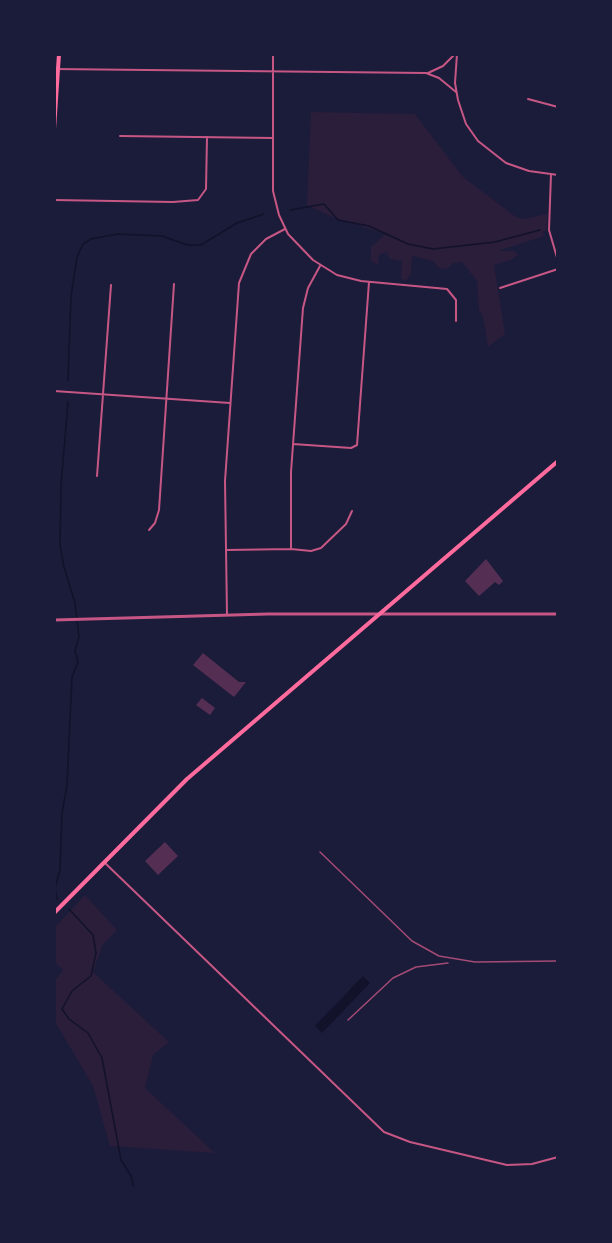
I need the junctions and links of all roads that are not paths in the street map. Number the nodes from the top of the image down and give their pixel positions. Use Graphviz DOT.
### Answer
graph roads {
  1 [pos="59,54"];
  2 [pos="273,54"];
  3 [pos="456,54"];
  4 [pos="56,69"];
  5 [pos="273,72"];
  6 [pos="426,73"];
  7 [pos="456,92"];
  8 [pos="528,99"];
  9 [pos="558,107"];
  10 [pos="54,129"];
  11 [pos="120,136"];
  12 [pos="207,137"];
  13 [pos="273,138"];
  14 [pos="551,174"];
  15 [pos="558,175"];
  16 [pos="558,192"];
  17 [pos="54,200"];
  18 [pos="285,229"];
  19 [pos="558,230"];
  20 [pos="558,261"];
  21 [pos="320,266"];
  22 [pos="558,269"];
  23 [pos="369,282"];
  24 [pos="174,284"];
  25 [pos="111,285"];
  26 [pos="500,288"];
  27 [pos="456,321"];
  28 [pos="54,391"];
  29 [pos="102,394"];
  30 [pos="166,398"];
  31 [pos="230,403"];
  32 [pos="293,444"];
  33 [pos="558,461"];
  34 [pos="97,476"];
  35 [pos="352,511"];
  36 [pos="149,530"];
  37 [pos="291,549"];
  38 [pos="226,550"];
  39 [pos="378,614"];
  40 [pos="558,614"];
  41 [pos="226,615"];
  42 [pos="54,620"];
  43 [pos="104,862"];
  44 [pos="54,913"];
  45 [pos="558,1157"];
  1 -- 4 [label="main road"];
  2 -- 5 [label="street"];
  3 -- 6 [label="street"];
  3 -- 7 [label="street"];
  4 -- 5 [label="street"];
  4 -- 10 [label="main road"];
  5 -- 6 [label="street"];
  5 -- 13 [label="street"];
  6 -- 7 [label="street"];
  7 -- 14 [label="street"];
  8 -- 9 [label="street"];
  11 -- 12 [label="street"];
  12 -- 13 [label="street"];
  12 -- 17 [label="street"];
  13 -- 18 [label="street"];
  14 -- 15 [label="street"];
  14 -- 20 [label="street"];
  16 -- 19 [label="street"];
  18 -- 21 [label="street"];
  18 -- 31 [label="street"];
  21 -- 23 [label="street"];
  21 -- 32 [label="street"];
  22 -- 26 [label="street"];
  23 -- 27 [label="street"];
  23 -- 32 [label="street"];
  24 -- 30 [label="street"];
  25 -- 29 [label="street"];
  28 -- 29 [label="street"];
  29 -- 30 [label="street"];
  29 -- 34 [label="street"];
  30 -- 31 [label="street"];
  30 -- 36 [label="street"];
  31 -- 38 [label="street"];
  32 -- 37 [label="street"];
  33 -- 39 [label="main road"];
  35 -- 37 [label="street"];
  37 -- 38 [label="street"];
  38 -- 41 [label="street"];
  39 -- 40 [label="street"];
  39 -- 41 [label="street"];
  39 -- 43 [label="main road"];
  41 -- 42 [label="street"];
  43 -- 44 [label="main road"];
  43 -- 45 [label="street"];
}
